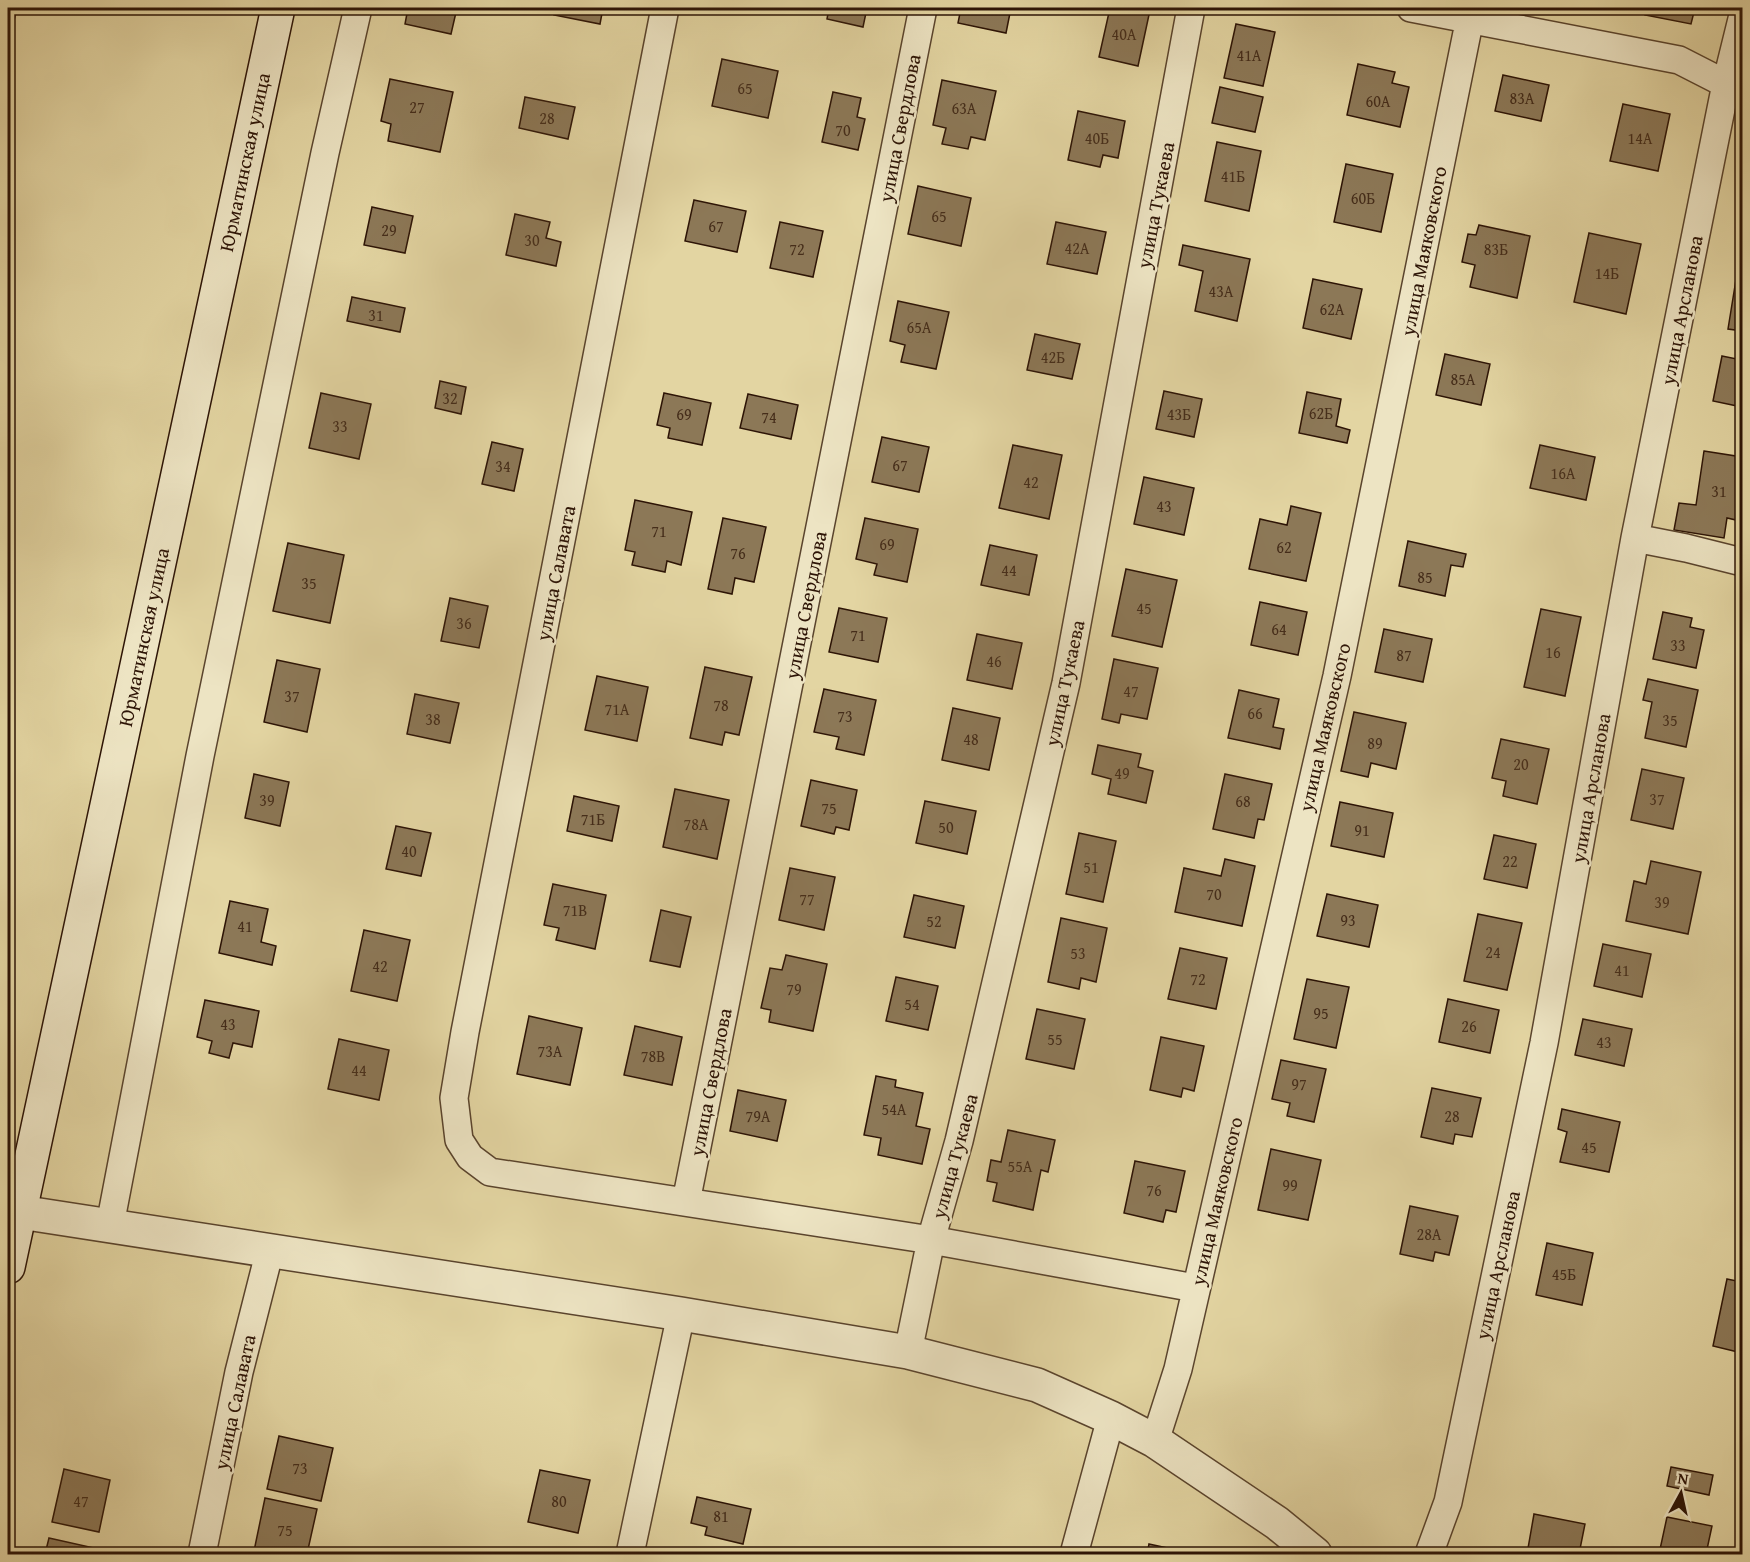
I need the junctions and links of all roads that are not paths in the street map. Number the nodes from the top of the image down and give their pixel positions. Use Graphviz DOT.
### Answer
graph roads {
  1 [pos="278,8"];
  2 [pos="358,8"];
  3 [pos="665,8"];
  4 [pos="923,8"];
  5 [pos="1191,8"];
  6 [pos="1411,8"];
  7 [pos="1471,13"];
  8 [pos="1743,19"];
  9 [pos="1734,86"];
  10 [pos="1635,538"];
  11 [pos="1743,562"];
  12 [pos="686,1202"];
  13 [pos="20,1212"];
  14 [pos="110,1225"];
  15 [pos="931,1240"];
  16 [pos="270,1250"];
  17 [pos="8,1267"];
  18 [pos="1196,1288"];
  19 [pos="681,1314"];
  20 [pos="908,1352"];
  21 [pos="1111,1418"];
  22 [pos="1155,1441"];
  23 [pos="202,1554"];
  24 [pos="630,1554"];
  25 [pos="1074,1554"];
  26 [pos="1315,1554"];
  27 [pos="1429,1554"];
  1 -- 13 [label="street, Юрматинская улица"];
  2 -- 14 [label="street"];
  3 -- 12 [label="street, улица Салавата"];
  4 -- 12 [label="street, улица Свердлова"];
  5 -- 15 [label="street, улица Тукаева"];
  6 -- 7 [label="street"];
  7 -- 9 [label="street"];
  7 -- 18 [label="street, улица Маяковского"];
  8 -- 9 [label="street, улица Арсланова"];
  9 -- 10 [label="street, улица Арсланова"];
  10 -- 11 [label="street"];
  10 -- 27 [label="street, улица Арсланова"];
  12 -- 15 [label="street"];
  13 -- 14 [label="street"];
  13 -- 17 [label="street, Юрматинская улица"];
  14 -- 16 [label="street"];
  15 -- 18 [label="street"];
  15 -- 20 [label="street, улица Тукаева"];
  16 -- 19 [label="street"];
  16 -- 23 [label="street, улица Салавата"];
  18 -- 22 [label="street, улица Маяковского"];
  19 -- 20 [label="street"];
  19 -- 24 [label="street"];
  20 -- 21 [label="street"];
  21 -- 22 [label="street"];
  21 -- 25 [label="street"];
  22 -- 26 [label="street"];
}
